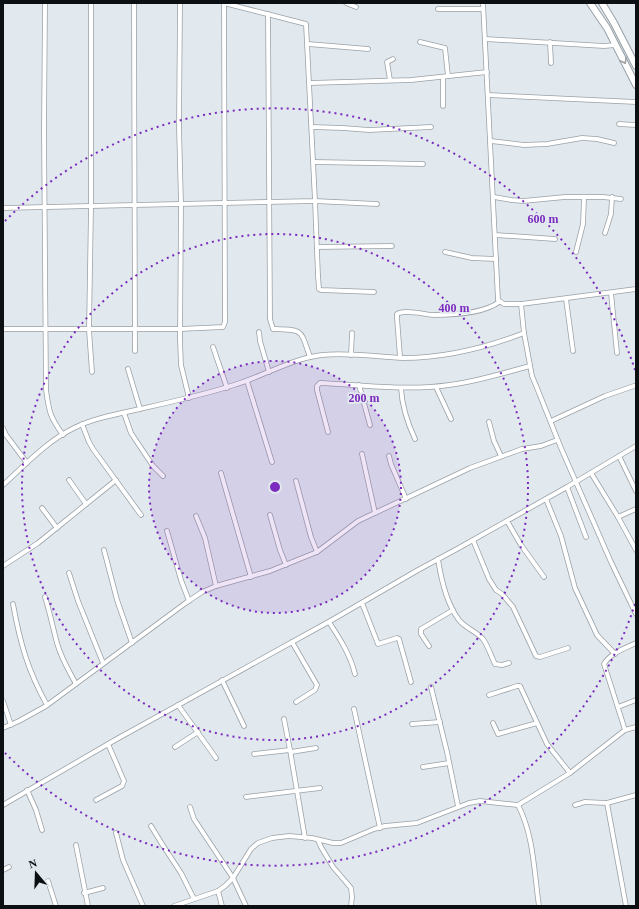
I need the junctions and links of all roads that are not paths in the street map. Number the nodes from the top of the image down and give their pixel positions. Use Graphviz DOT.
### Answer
graph roads {
  1 [pos="45,3"];
  2 [pos="91,3"];
  3 [pos="134,3"];
  4 [pos="180,3"];
  5 [pos="224,3"];
  6 [pos="346,3"];
  7 [pos="483,3"];
  8 [pos="590,3"];
  9 [pos="602,3"];
  10 [pos="356,7"];
  11 [pos="438,9"];
  12 [pos="483,9"];
  13 [pos="268,14"];
  14 [pos="485,39"];
  15 [pos="420,42"];
  16 [pos="550,42"];
  17 [pos="308,44"];
  18 [pos="615,45"];
  19 [pos="368,49"];
  20 [pos="393,59"];
  21 [pos="551,63"];
  22 [pos="636,66"];
  23 [pos="487,72"];
  24 [pos="446,76"];
  25 [pos="390,80"];
  26 [pos="310,83"];
  27 [pos="636,85"];
  28 [pos="488,95"];
  29 [pos="636,102"];
  30 [pos="444,106"];
  31 [pos="618,124"];
  32 [pos="636,125"];
  33 [pos="312,127"];
  34 [pos="431,127"];
  35 [pos="491,141"];
  36 [pos="614,143"];
  37 [pos="314,162"];
  38 [pos="423,164"];
  39 [pos="494,197"];
  40 [pos="612,197"];
  41 [pos="584,198"];
  42 [pos="621,199"];
  43 [pos="315,201"];
  44 [pos="269,203"];
  45 [pos="181,204"];
  46 [pos="224,204"];
  47 [pos="377,204"];
  48 [pos="91,206"];
  49 [pos="135,206"];
  50 [pos="46,207"];
  51 [pos="3,208"];
  52 [pos="606,233"];
  53 [pos="495,236"];
  54 [pos="555,239"];
  55 [pos="392,246"];
  56 [pos="317,247"];
  57 [pos="445,252"];
  58 [pos="576,252"];
  59 [pos="496,259"];
  60 [pos="636,289"];
  61 [pos="374,292"];
  62 [pos="611,293"];
  63 [pos="566,298"];
  64 [pos="499,302"];
  65 [pos="521,304"];
  66 [pos="3,329"];
  67 [pos="135,329"];
  68 [pos="180,329"];
  69 [pos="45,330"];
  70 [pos="89,330"];
  71 [pos="259,332"];
  72 [pos="352,333"];
  73 [pos="524,334"];
  74 [pos="213,347"];
  75 [pos="135,351"];
  76 [pos="572,351"];
  77 [pos="617,353"];
  78 [pos="351,355"];
  79 [pos="310,357"];
  80 [pos="400,358"];
  81 [pos="530,366"];
  82 [pos="128,369"];
  83 [pos="92,372"];
  84 [pos="269,372"];
  85 [pos="247,381"];
  86 [pos="359,385"];
  87 [pos="634,386"];
  88 [pos="436,387"];
  89 [pos="227,388"];
  90 [pos="401,388"];
  91 [pos="189,398"];
  92 [pos="140,409"];
  93 [pos="124,412"];
  94 [pos="451,419"];
  95 [pos="550,421"];
  96 [pos="489,422"];
  97 [pos="82,424"];
  98 [pos="370,425"];
  99 [pos="3,428"];
  100 [pos="328,432"];
  101 [pos="63,435"];
  102 [pos="415,439"];
  103 [pos="558,440"];
  104 [pos="636,446"];
  105 [pos="362,454"];
  106 [pos="389,456"];
  107 [pos="500,456"];
  108 [pos="619,456"];
  109 [pos="272,462"];
  110 [pos="27,463"];
  111 [pos="221,473"];
  112 [pos="591,473"];
  113 [pos="163,476"];
  114 [pos="69,480"];
  115 [pos="116,480"];
  116 [pos="296,481"];
  117 [pos="576,481"];
  118 [pos="3,485"];
  119 [pos="567,487"];
  120 [pos="636,491"];
  121 [pos="406,499"];
  122 [pos="546,499"];
  123 [pos="86,504"];
  124 [pos="42,508"];
  125 [pos="636,508"];
  126 [pos="375,513"];
  127 [pos="270,515"];
  128 [pos="141,516"];
  129 [pos="196,516"];
  130 [pos="618,517"];
  131 [pos="507,521"];
  132 [pos="57,528"];
  133 [pos="167,531"];
  134 [pos="586,537"];
  135 [pos="473,540"];
  136 [pos="104,550"];
  137 [pos="636,550"];
  138 [pos="317,552"];
  139 [pos="438,559"];
  140 [pos="286,565"];
  141 [pos="3,566"];
  142 [pos="69,573"];
  143 [pos="251,577"];
  144 [pos="544,577"];
  145 [pos="216,586"];
  146 [pos="45,597"];
  147 [pos="189,601"];
  148 [pos="362,603"];
  149 [pos="13,604"];
  150 [pos="453,610"];
  151 [pos="636,614"];
  152 [pos="329,622"];
  153 [pos="292,642"];
  154 [pos="132,643"];
  155 [pos="636,643"];
  156 [pos="429,646"];
  157 [pos="568,648"];
  158 [pos="615,654"];
  159 [pos="104,663"];
  160 [pos="509,664"];
  161 [pos="355,674"];
  162 [pos="222,680"];
  163 [pos="411,682"];
  164 [pos="76,684"];
  165 [pos="431,687"];
  166 [pos="489,696"];
  167 [pos="636,700"];
  168 [pos="3,701"];
  169 [pos="296,702"];
  170 [pos="47,705"];
  171 [pos="178,705"];
  172 [pos="618,707"];
  173 [pos="354,709"];
  174 [pos="284,718"];
  175 [pos="440,722"];
  176 [pos="538,723"];
  177 [pos="412,724"];
  178 [pos="493,724"];
  179 [pos="11,725"];
  180 [pos="244,726"];
  181 [pos="3,728"];
  182 [pos="636,728"];
  183 [pos="625,730"];
  184 [pos="198,732"];
  185 [pos="108,744"];
  186 [pos="175,746"];
  187 [pos="316,748"];
  188 [pos="290,751"];
  189 [pos="254,754"];
  190 [pos="216,758"];
  191 [pos="449,763"];
  192 [pos="423,767"];
  193 [pos="570,773"];
  194 [pos="320,788"];
  195 [pos="27,790"];
  196 [pos="297,792"];
  197 [pos="636,795"];
  198 [pos="246,797"];
  199 [pos="96,800"];
  200 [pos="607,803"];
  201 [pos="3,805"];
  202 [pos="518,805"];
  203 [pos="575,805"];
  204 [pos="458,806"];
  205 [pos="190,807"];
  206 [pos="151,826"];
  207 [pos="380,828"];
  208 [pos="42,830"];
  209 [pos="116,833"];
  210 [pos="305,838"];
  211 [pos="318,840"];
  212 [pos="76,845"];
  213 [pos="9,867"];
  214 [pos="3,870"];
  215 [pos="233,878"];
  216 [pos="48,881"];
  217 [pos="103,888"];
  218 [pos="218,891"];
  219 [pos="84,893"];
  220 [pos="194,899"];
  221 [pos="56,906"];
  222 [pos="88,906"];
  223 [pos="143,906"];
  224 [pos="174,906"];
  225 [pos="222,906"];
  226 [pos="246,906"];
  227 [pos="351,906"];
  228 [pos="539,906"];
  229 [pos="626,906"];
  1 -- 50 [label="street"];
  2 -- 48 [label="street"];
  3 -- 49 [label="street"];
  4 -- 45 [label="street"];
  5 -- 13 [label="street"];
  5 -- 46 [label="street"];
  6 -- 10 [label="street"];
  7 -- 12 [label="street"];
  8 -- 18 [label="main road"];
  9 -- 22 [label="main road"];
  11 -- 12 [label="street"];
  12 -- 14 [label="street"];
  13 -- 17 [label="street"];
  13 -- 44 [label="street"];
  14 -- 16 [label="street"];
  14 -- 23 [label="street"];
  15 -- 24 [label="street"];
  16 -- 18 [label="street"];
  16 -- 21 [label="street"];
  17 -- 19 [label="street"];
  17 -- 26 [label="street"];
  18 -- 27 [label="main road, one-way"];
  20 -- 25 [label="street"];
  23 -- 24 [label="street"];
  23 -- 28 [label="street"];
  24 -- 25 [label="street"];
  24 -- 30 [label="street"];
  25 -- 26 [label="street"];
  26 -- 33 [label="street"];
  28 -- 29 [label="street"];
  28 -- 35 [label="street"];
  31 -- 32 [label="street"];
  33 -- 34 [label="street"];
  33 -- 37 [label="street"];
  35 -- 36 [label="street"];
  35 -- 39 [label="street"];
  37 -- 38 [label="street"];
  37 -- 43 [label="street"];
  39 -- 41 [label="street"];
  39 -- 53 [label="street"];
  40 -- 41 [label="street"];
  40 -- 42 [label="street"];
  40 -- 52 [label="street"];
  41 -- 58 [label="street"];
  43 -- 44 [label="street"];
  43 -- 47 [label="street"];
  43 -- 56 [label="street"];
  44 -- 46 [label="street"];
  44 -- 79 [label="street"];
  45 -- 46 [label="street"];
  45 -- 49 [label="street"];
  45 -- 68 [label="street"];
  46 -- 68 [label="street"];
  48 -- 49 [label="street"];
  48 -- 50 [label="street"];
  48 -- 70 [label="street"];
  49 -- 67 [label="street"];
  50 -- 51 [label="street"];
  50 -- 69 [label="street"];
  53 -- 54 [label="street"];
  53 -- 59 [label="street"];
  55 -- 56 [label="street"];
  56 -- 61 [label="street"];
  57 -- 59 [label="street"];
  59 -- 64 [label="street"];
  60 -- 62 [label="street"];
  62 -- 63 [label="street"];
  62 -- 77 [label="street"];
  63 -- 65 [label="street"];
  63 -- 76 [label="street"];
  64 -- 65 [label="street"];
  64 -- 80 [label="street"];
  65 -- 73 [label="street"];
  66 -- 69 [label="street"];
  67 -- 68 [label="street"];
  67 -- 70 [label="street"];
  67 -- 75 [label="street"];
  68 -- 91 [label="street"];
  69 -- 70 [label="street"];
  69 -- 101 [label="street"];
  70 -- 83 [label="street"];
  71 -- 84 [label="street"];
  72 -- 78 [label="street"];
  73 -- 80 [label="street"];
  73 -- 81 [label="street"];
  74 -- 89 [label="street"];
  78 -- 79 [label="street"];
  78 -- 80 [label="street"];
  79 -- 84 [label="street"];
  81 -- 88 [label="street"];
  81 -- 95 [label="street"];
  82 -- 92 [label="street"];
  84 -- 85 [label="street"];
  85 -- 89 [label="street"];
  85 -- 109 [label="street"];
  86 -- 90 [label="street"];
  86 -- 98 [label="street"];
  86 -- 100 [label="street"];
  87 -- 95 [label="street"];
  88 -- 90 [label="street"];
  88 -- 94 [label="street"];
  89 -- 91 [label="street"];
  90 -- 102 [label="street"];
  91 -- 92 [label="street"];
  92 -- 93 [label="street"];
  93 -- 97 [label="street"];
  93 -- 113 [label="street"];
  95 -- 103 [label="street"];
  96 -- 107 [label="street"];
  97 -- 101 [label="street"];
  97 -- 115 [label="street"];
  99 -- 110 [label="street"];
  101 -- 110 [label="street"];
  103 -- 107 [label="street"];
  103 -- 117 [label="street"];
  104 -- 108 [label="street"];
  105 -- 126 [label="street"];
  106 -- 121 [label="street"];
  107 -- 121 [label="street"];
  108 -- 112 [label="street"];
  108 -- 120 [label="street"];
  110 -- 118 [label="street"];
  111 -- 143 [label="street"];
  112 -- 117 [label="street"];
  112 -- 130 [label="street"];
  114 -- 123 [label="street"];
  115 -- 123 [label="street"];
  115 -- 128 [label="street"];
  116 -- 138 [label="street"];
  117 -- 119 [label="street"];
  117 -- 151 [label="street"];
  119 -- 122 [label="street"];
  119 -- 134 [label="street"];
  121 -- 126 [label="street"];
  122 -- 131 [label="street"];
  122 -- 158 [label="street"];
  123 -- 132 [label="street"];
  124 -- 132 [label="street"];
  125 -- 130 [label="street"];
  126 -- 138 [label="street"];
  127 -- 140 [label="street"];
  129 -- 145 [label="street"];
  130 -- 137 [label="street"];
  131 -- 135 [label="street"];
  131 -- 144 [label="street"];
  132 -- 141 [label="street"];
  133 -- 147 [label="street"];
  135 -- 139 [label="street"];
  135 -- 157 [label="street"];
  136 -- 154 [label="street"];
  138 -- 140 [label="street"];
  139 -- 148 [label="street"];
  139 -- 150 [label="street"];
  140 -- 143 [label="street"];
  142 -- 159 [label="street"];
  143 -- 145 [label="street"];
  145 -- 147 [label="street"];
  146 -- 164 [label="street"];
  147 -- 154 [label="street"];
  148 -- 152 [label="street"];
  148 -- 163 [label="street"];
  149 -- 170 [label="street"];
  150 -- 156 [label="street"];
  150 -- 160 [label="street"];
  152 -- 153 [label="street"];
  152 -- 161 [label="street"];
  153 -- 162 [label="street"];
  153 -- 169 [label="street"];
  154 -- 159 [label="street"];
  155 -- 158 [label="street"];
  158 -- 172 [label="street"];
  159 -- 164 [label="street"];
  162 -- 171 [label="street"];
  162 -- 180 [label="street"];
  164 -- 170 [label="street"];
  165 -- 175 [label="street"];
  166 -- 176 [label="street"];
  167 -- 172 [label="street"];
  168 -- 179 [label="street"];
  170 -- 179 [label="street"];
  171 -- 184 [label="street"];
  171 -- 185 [label="street"];
  172 -- 183 [label="street"];
  173 -- 207 [label="street"];
  174 -- 188 [label="street"];
  175 -- 177 [label="street"];
  175 -- 191 [label="street"];
  176 -- 178 [label="street"];
  176 -- 193 [label="street"];
  179 -- 181 [label="street"];
  182 -- 183 [label="street"];
  183 -- 193 [label="street"];
  184 -- 186 [label="street"];
  184 -- 190 [label="street"];
  185 -- 195 [label="street"];
  185 -- 199 [label="street"];
  187 -- 188 [label="street"];
  188 -- 189 [label="street"];
  188 -- 196 [label="street"];
  191 -- 192 [label="street"];
  191 -- 204 [label="street"];
  193 -- 202 [label="street"];
  194 -- 196 [label="street"];
  195 -- 201 [label="street"];
  195 -- 208 [label="street"];
  196 -- 198 [label="street"];
  196 -- 210 [label="street"];
  197 -- 200 [label="street"];
  200 -- 203 [label="street"];
  200 -- 229 [label="street"];
  202 -- 204 [label="street"];
  202 -- 228 [label="street"];
  204 -- 207 [label="street"];
  205 -- 215 [label="street"];
  206 -- 220 [label="street"];
  207 -- 211 [label="street"];
  209 -- 223 [label="street"];
  210 -- 211 [label="street"];
  210 -- 215 [label="street"];
  211 -- 227 [label="street"];
  212 -- 219 [label="street"];
  213 -- 214 [label="street"];
  215 -- 218 [label="street"];
  215 -- 226 [label="street"];
  216 -- 221 [label="street"];
  217 -- 219 [label="street"];
  218 -- 220 [label="street"];
  218 -- 225 [label="street"];
  219 -- 222 [label="street"];
  220 -- 224 [label="street"];
}
